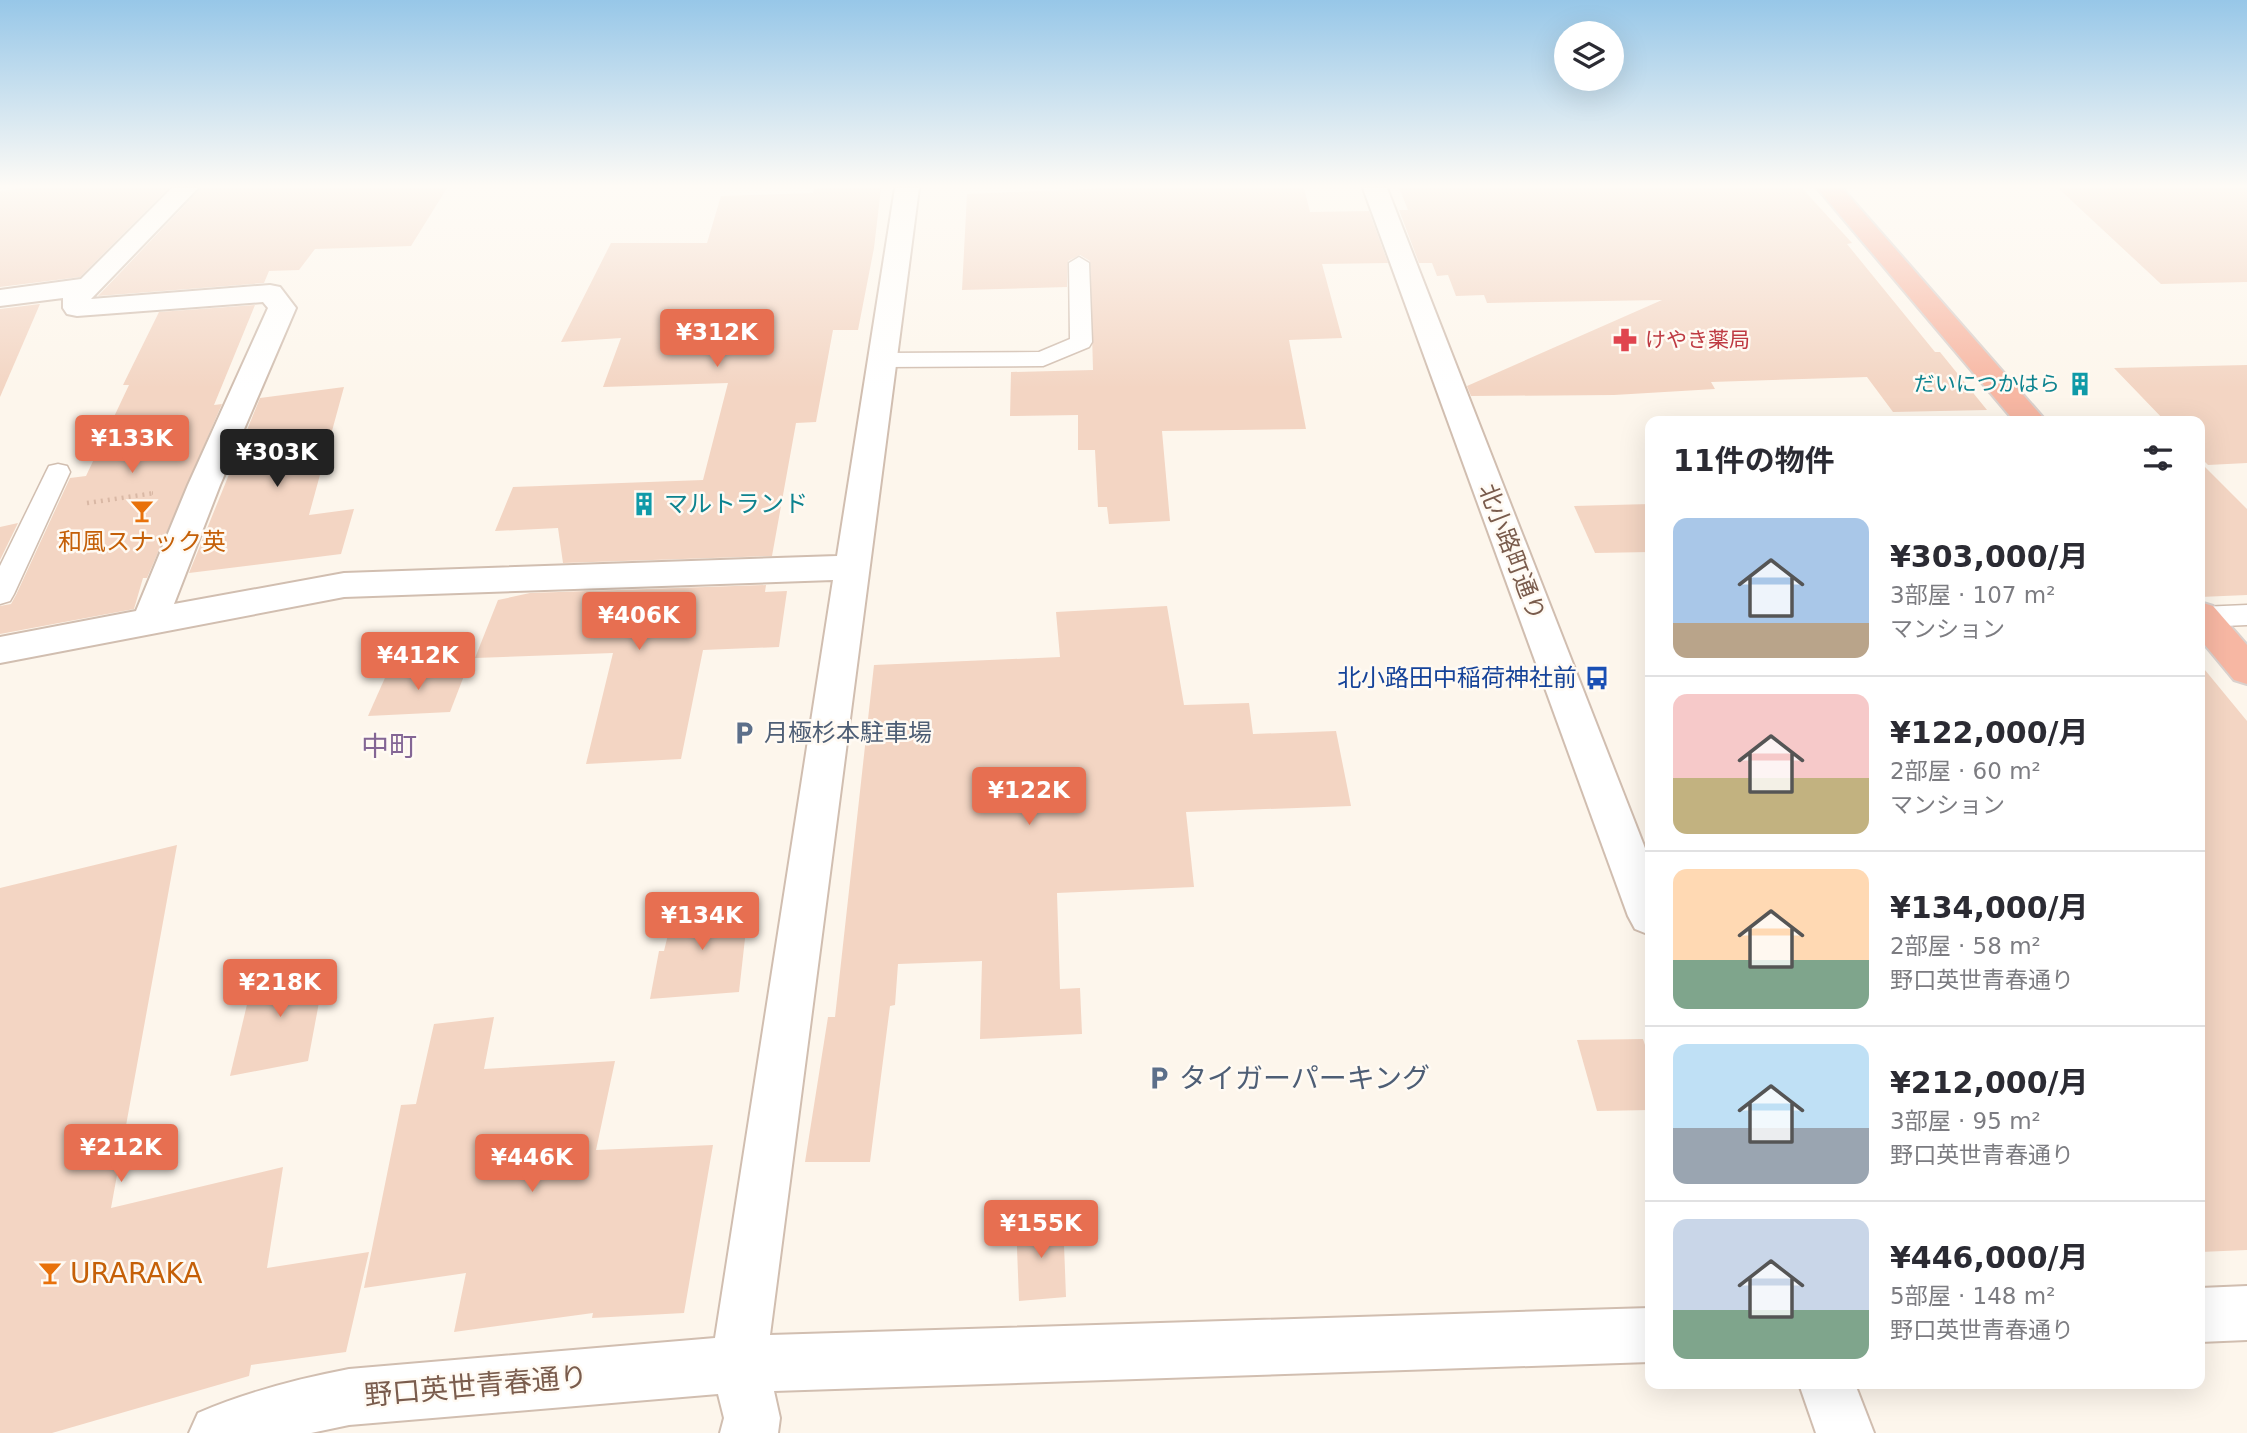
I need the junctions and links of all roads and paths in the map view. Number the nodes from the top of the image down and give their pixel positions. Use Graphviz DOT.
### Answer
graph roads {
  1 [pos="120,255"];
  2 [pos="898,255"];
  3 [pos="1400,255"];
  4 [pos="1887,255"];
  5 [pos="1079,263"];
  6 [pos="89,286"];
  7 [pos="0,298"];
  8 [pos="883,360"];
  9 [pos="2027,416"];
  10 [pos="58,472"];
  11 [pos="204,485"];
  12 [pos="84,503"];
  13 [pos="854,567"];
  14 [pos="0,594"];
  15 [pos="2247,615"];
  16 [pos="2205,616"];
  17 [pos="150,621"];
  18 [pos="2205,621"];
  19 [pos="0,650"];
  20 [pos="2247,670"];
  21 [pos="1645,903"];
  22 [pos="2247,1313"];
  23 [pos="2205,1315"];
  24 [pos="1645,1335"];
  25 [pos="739,1364"];
  26 [pos="1829,1389"];
  27 [pos="218,1433"];
  28 [pos="749,1433"];
  29 [pos="1845,1433"];
  1 -- 6 [label="street"];
  2 -- 8 [label="street"];
  3 -- 21 [label="street, 北小路町通り"];
  4 -- 9 [label="highway"];
  5 -- 8 [label="lane"];
  6 -- 7 [label="street"];
  6 -- 11 [label="street"];
  8 -- 13 [label="street"];
  10 -- 14 [label="lane"];
  11 -- 12 [label="path"];
  11 -- 17 [label="street"];
  13 -- 17 [label="street"];
  13 -- 25 [label="street"];
  15 -- 16 [label="lane"];
  17 -- 19 [label="street"];
  18 -- 20 [label="highway"];
  22 -- 23 [label="street"];
  24 -- 25 [label="street, 野口英世青春通り"];
  25 -- 27 [label="street, 野口英世青春通り"];
  25 -- 28 [label="street"];
  26 -- 29 [label="street"];
}
